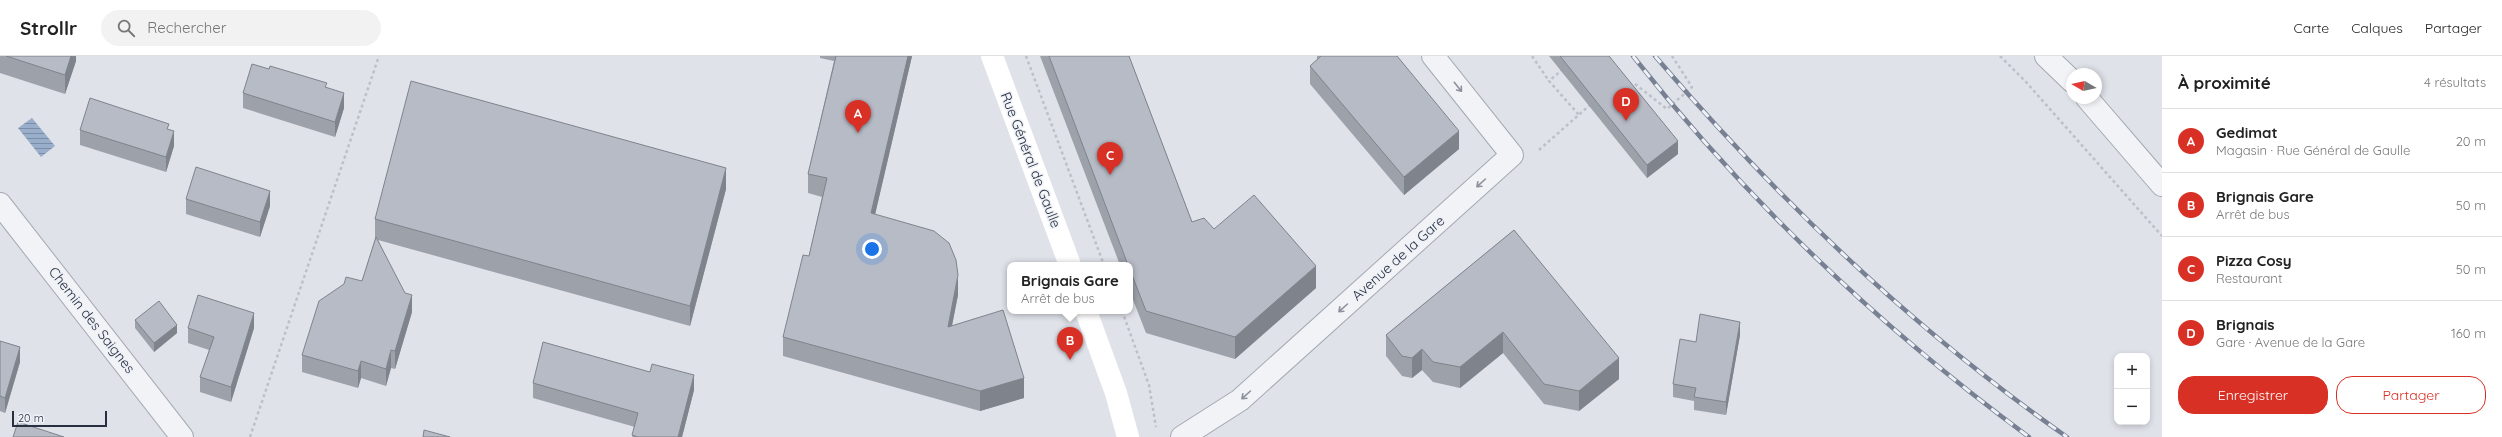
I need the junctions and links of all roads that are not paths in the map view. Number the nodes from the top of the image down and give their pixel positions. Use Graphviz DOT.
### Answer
graph roads {
  1 [pos="992,56"];
  2 [pos="1433,56"];
  3 [pos="2046,56"];
  4 [pos="2066,75"];
  5 [pos="2091,104"];
  6 [pos="2162,185"];
  7 [pos="0,204"];
  8 [pos="1069,262"];
  9 [pos="1087,314"];
  10 [pos="182,437"];
  11 [pos="1128,437"];
  12 [pos="1182,437"];
  1 -- 8 [label="main road, Rue Général de Gaulle"];
  2 -- 12 [label="street, Avenue de la Gare, one-way"];
  3 -- 4 [label="street"];
  5 -- 6 [label="street"];
  7 -- 10 [label="street, Chemin des Saignes"];
  9 -- 11 [label="main road"];
}
